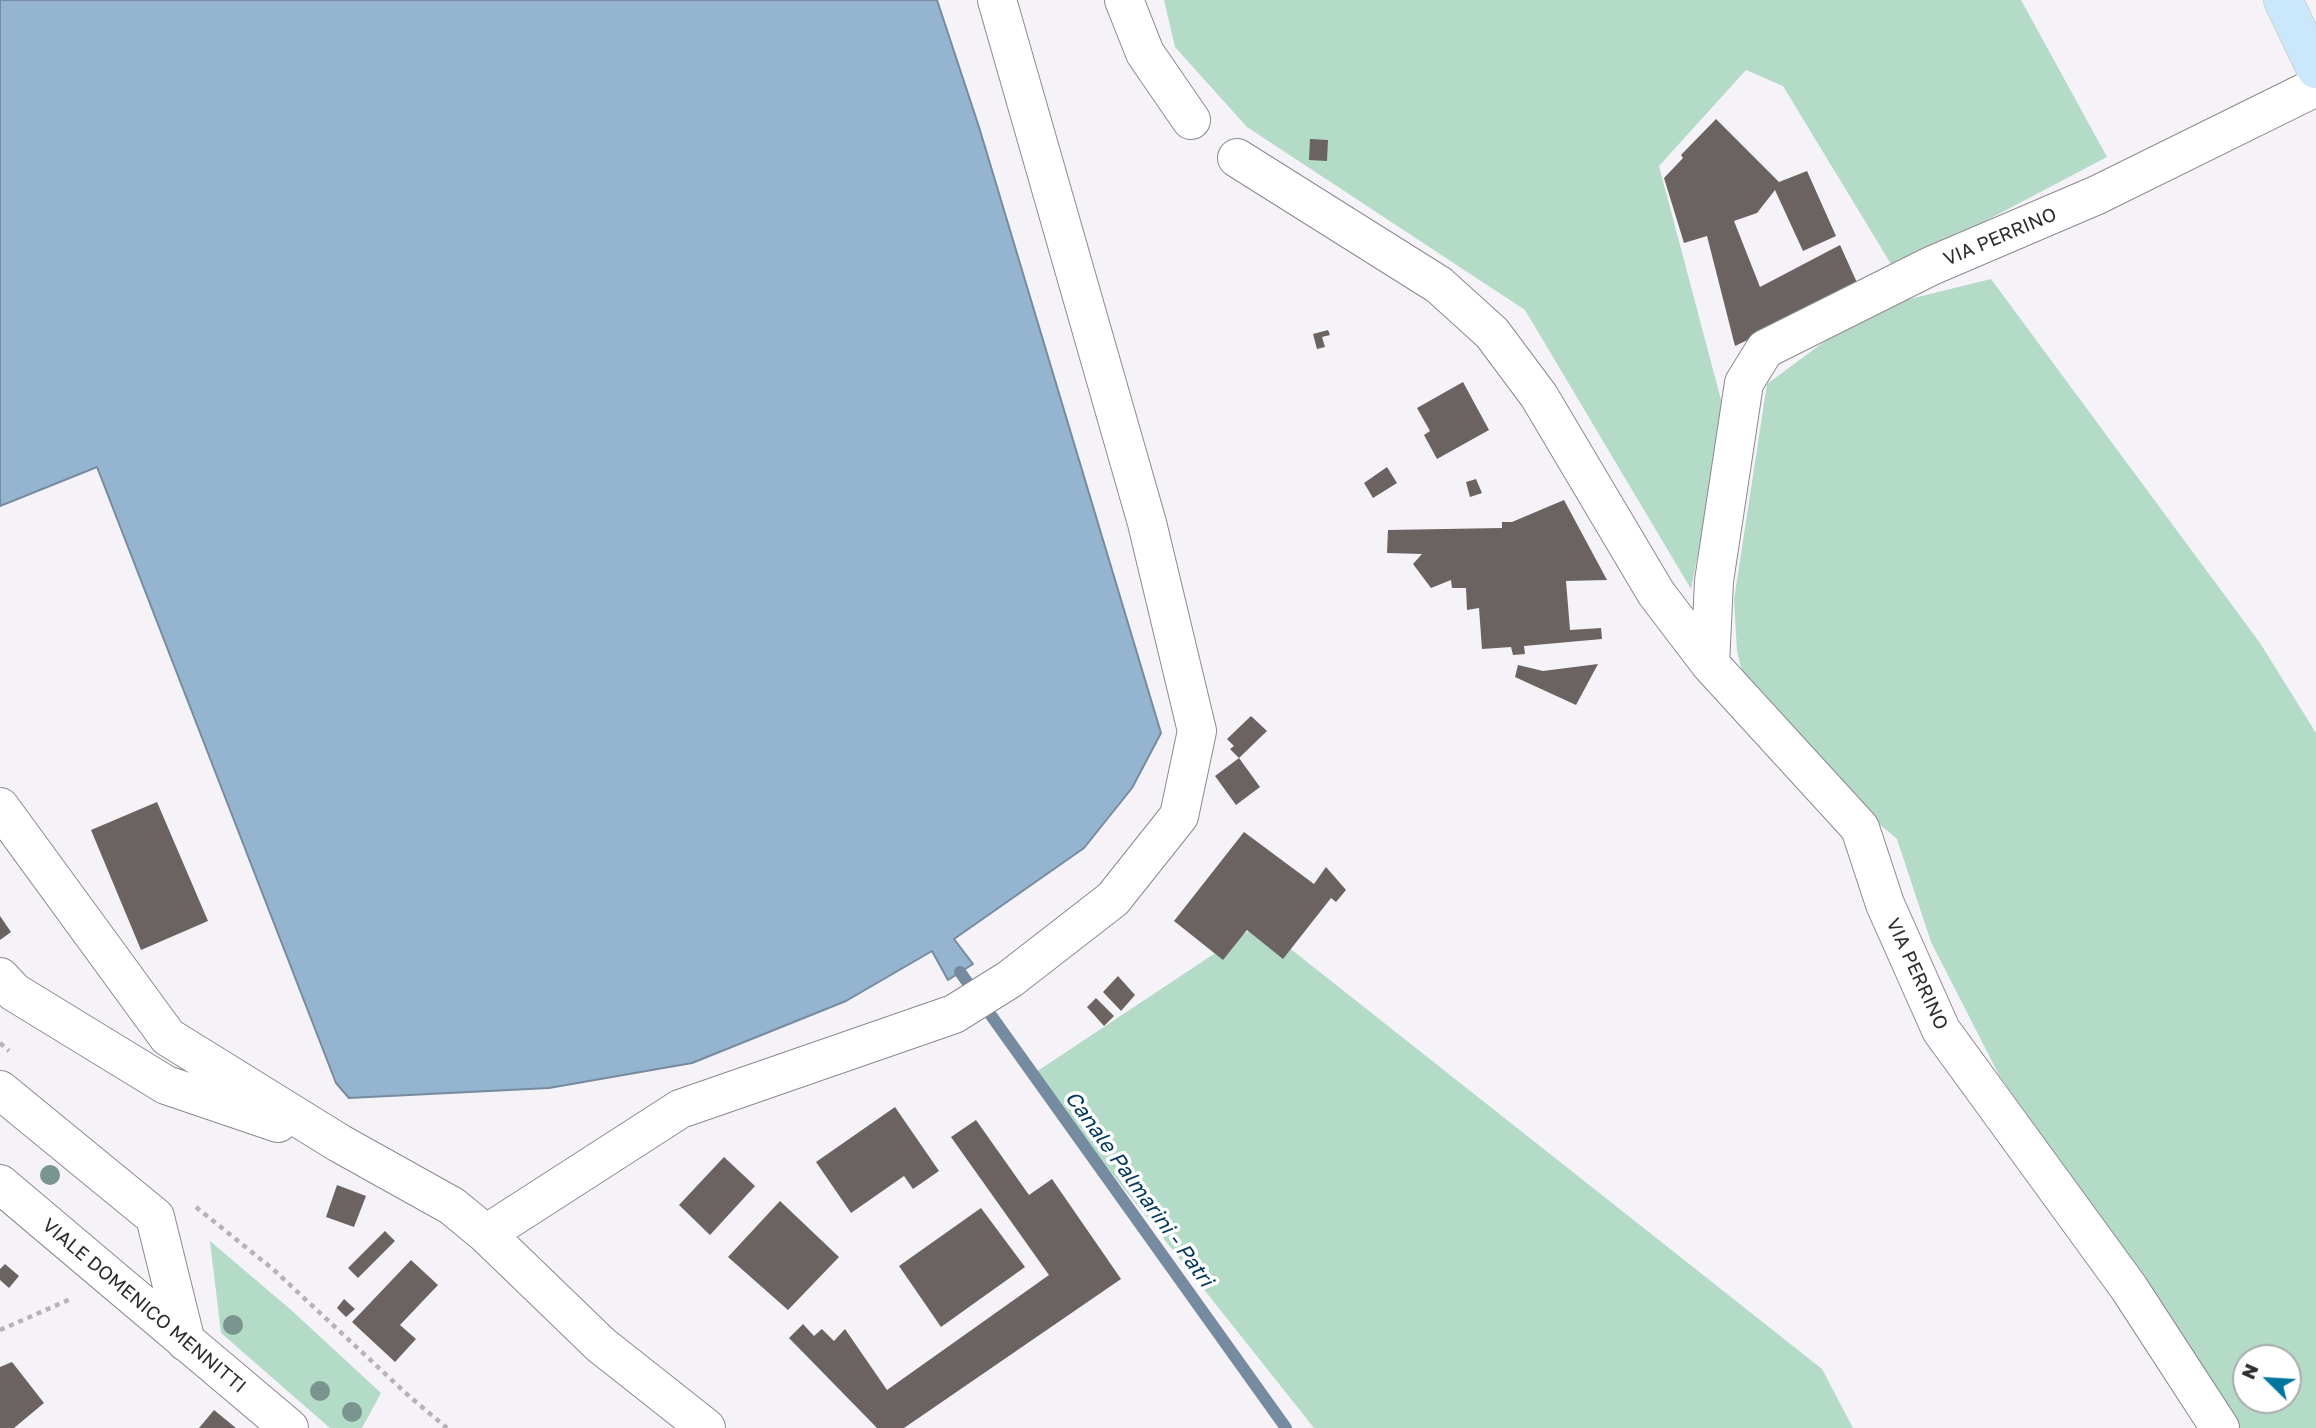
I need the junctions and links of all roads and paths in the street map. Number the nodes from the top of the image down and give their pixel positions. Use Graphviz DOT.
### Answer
graph roads {
  1 [pos="997,0"];
  2 [pos="1124,0"];
  3 [pos="2283,0"];
  4 [pos="2316,69"];
  5 [pos="2316,87"];
  6 [pos="1191,120"];
  7 [pos="1237,158"];
  8 [pos="1710,664"];
  9 [pos="0,807"];
  10 [pos="0,977"];
  11 [pos="0,1043"];
  12 [pos="10,1052"];
  13 [pos="0,1090"];
  14 [pos="339,1143"];
  15 [pos="0,1184"];
  16 [pos="188,1200"];
  17 [pos="486,1234"];
  18 [pos="80,1295"];
  19 [pos="0,1330"];
  20 [pos="186,1342"];
  21 [pos="289,1428"];
  22 [pos="447,1428"];
  23 [pos="706,1428"];
  24 [pos="2220,1428"];
  1 -- 17 [label="street"];
  2 -- 6 [label="street"];
  3 -- 4 [label="main road"];
  5 -- 8 [label="street, VIA PERRINO"];
  7 -- 8 [label="street, VIA PERRINO"];
  8 -- 24 [label="street, VIA PERRINO"];
  9 -- 14 [label="street"];
  10 -- 14 [label="street"];
  11 -- 12 [label="path"];
  13 -- 20 [label="street"];
  14 -- 17 [label="street"];
  15 -- 20 [label="street, VIALE DOMENICO MENNITTI"];
  16 -- 22 [label="path"];
  17 -- 23 [label="street"];
  18 -- 19 [label="path"];
  20 -- 21 [label="street, VIALE DOMENICO MENNITTI"];
}
